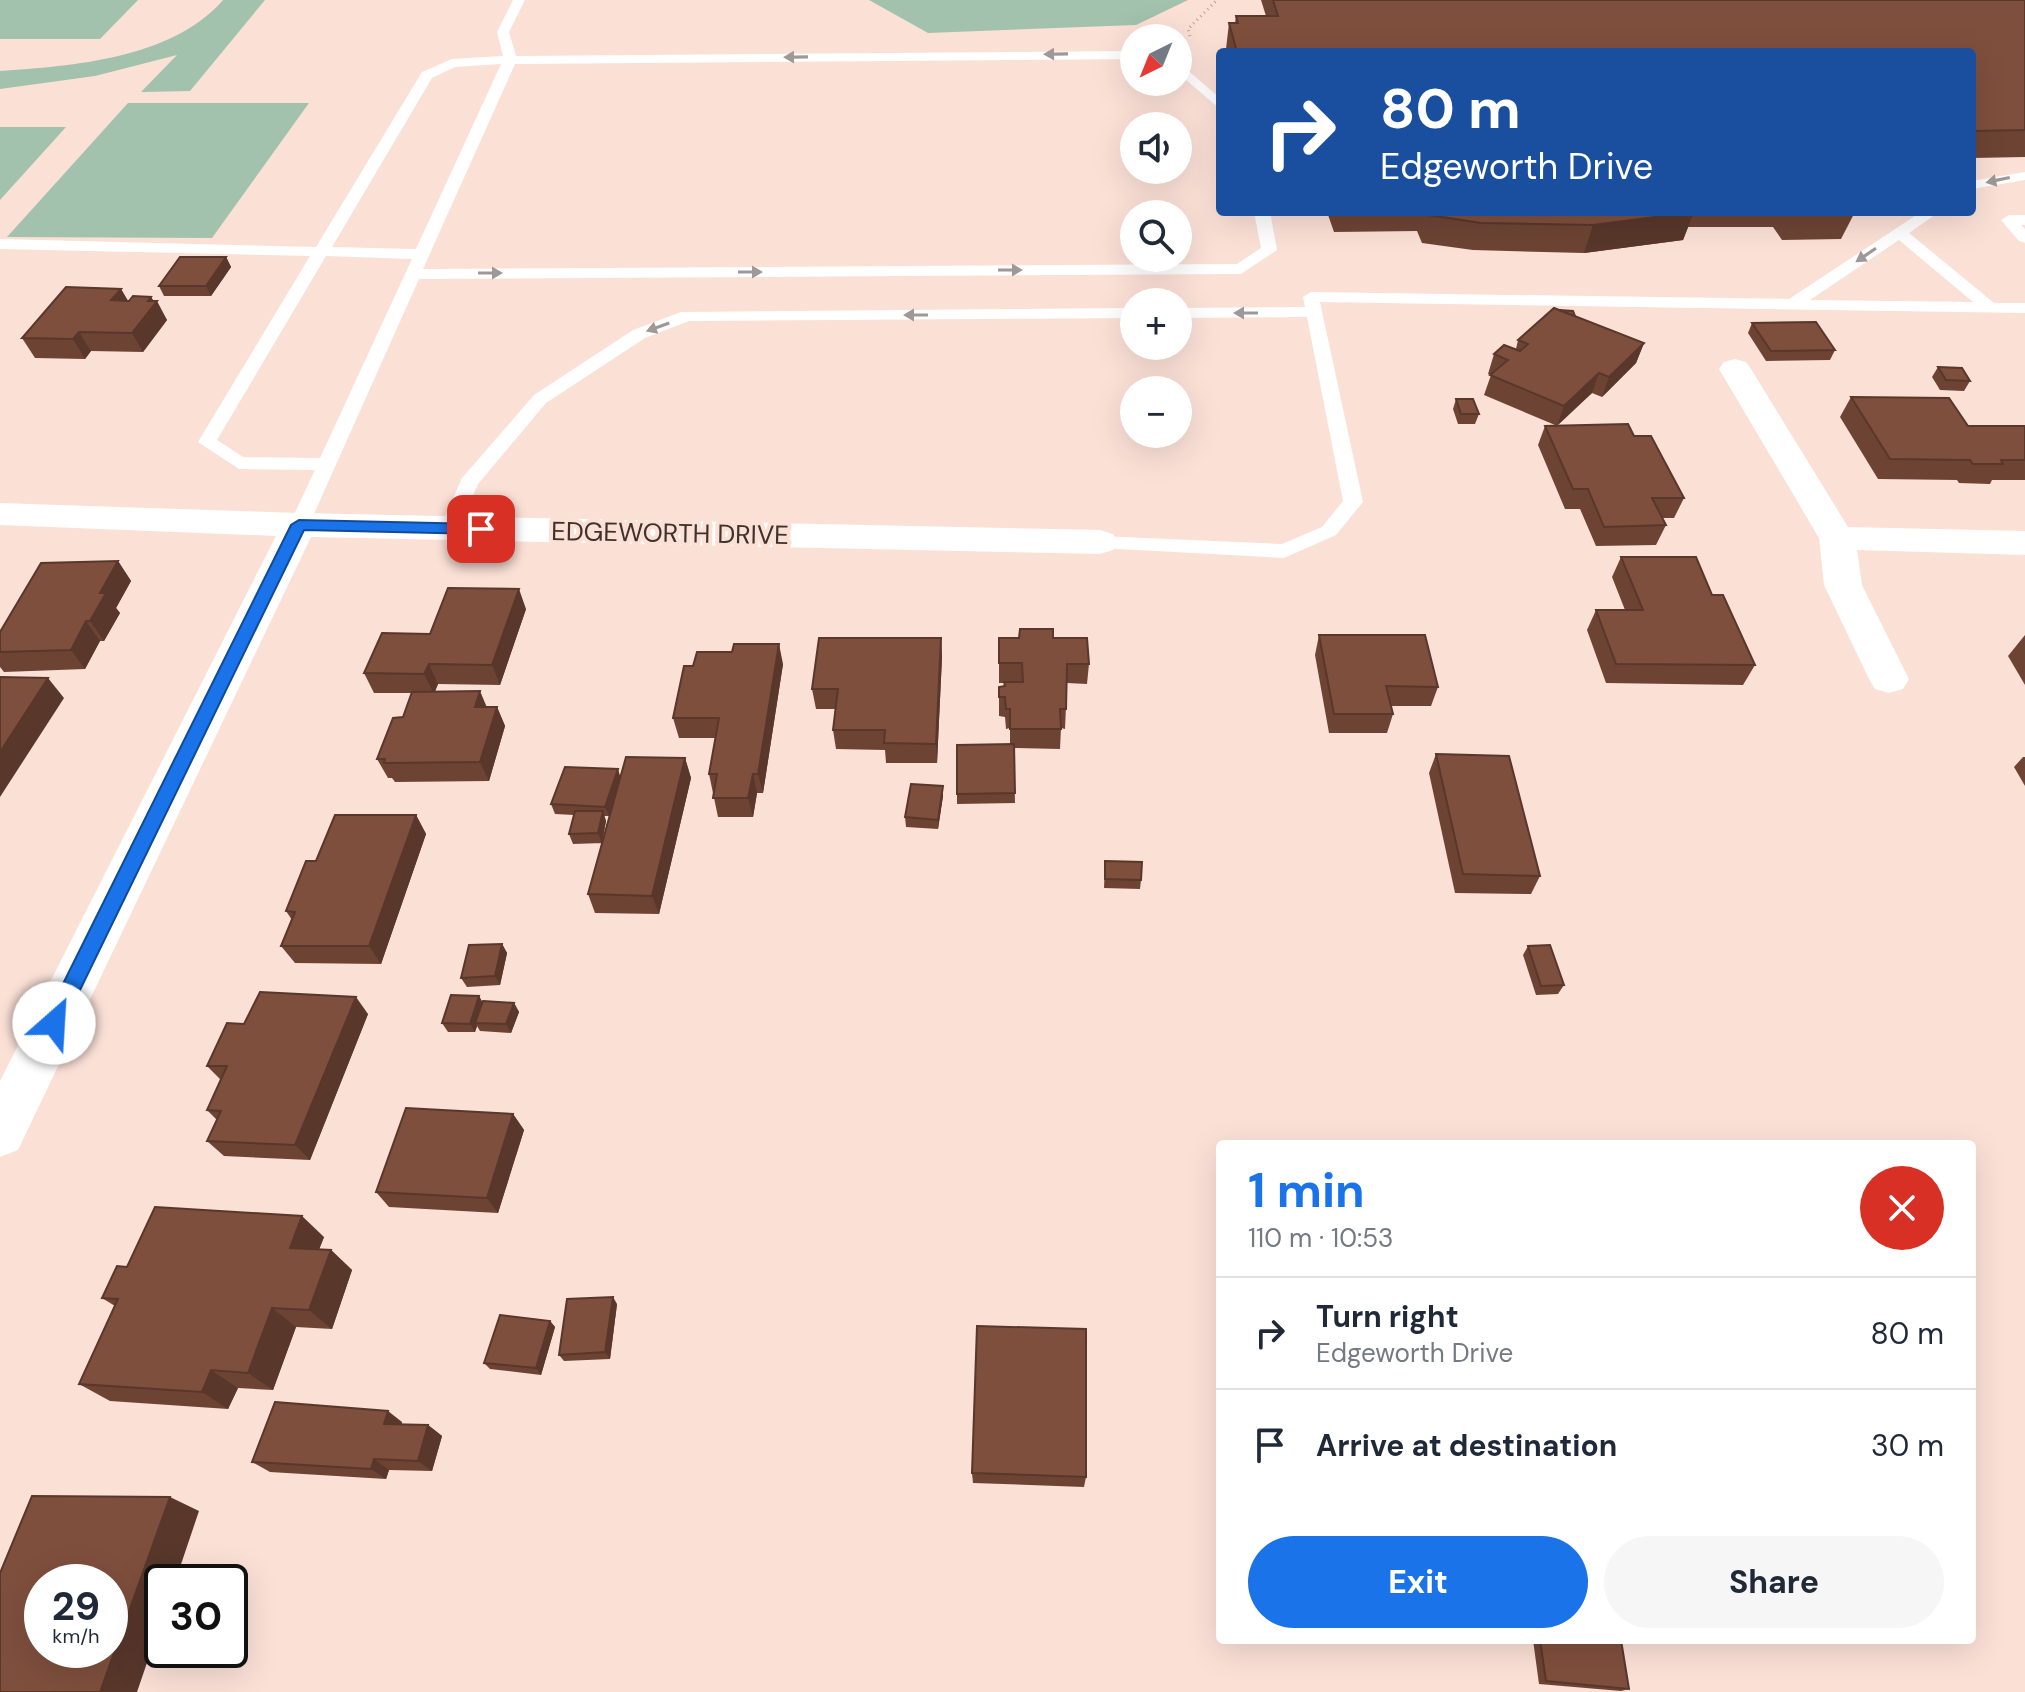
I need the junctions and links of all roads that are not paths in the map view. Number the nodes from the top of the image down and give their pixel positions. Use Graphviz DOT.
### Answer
graph roads {
  1 [pos="519,0"];
  2 [pos="1120,55"];
  3 [pos="510,60"];
  4 [pos="1192,79"];
  5 [pos="1216,101"];
  6 [pos="2025,176"];
  7 [pos="1976,184"];
  8 [pos="1263,216"];
  9 [pos="1925,216"];
  10 [pos="2025,220"];
  11 [pos="1899,233"];
  12 [pos="2025,238"];
  13 [pos="0,244"];
  14 [pos="319,252"];
  15 [pos="422,254"];
  16 [pos="412,274"];
  17 [pos="1795,302"];
  18 [pos="1988,306"];
  19 [pos="2025,308"];
  20 [pos="1314,312"];
  21 [pos="1120,313"];
  22 [pos="1192,313"];
  23 [pos="1735,369"];
  24 [pos="326,464"];
  25 [pos="0,514"];
  26 [pos="299,525"];
  27 [pos="450,528"];
  28 [pos="1837,538"];
  29 [pos="1100,542"];
  30 [pos="2025,543"];
  31 [pos="1889,679"];
  32 [pos="0,1133"];
  1 -- 3 [label="lane"];
  2 -- 3 [label="lane, one-way"];
  3 -- 14 [label="lane"];
  3 -- 15 [label="lane"];
  4 -- 5 [label="lane"];
  6 -- 7 [label="lane, one-way"];
  16 -- 8 [label="lane, one-way"];
  9 -- 11 [label="lane"];
  10 -- 12 [label="lane"];
  11 -- 17 [label="lane, one-way"];
  11 -- 18 [label="lane"];
  13 -- 14 [label="lane"];
  14 -- 15 [label="lane"];
  14 -- 24 [label="lane"];
  15 -- 16 [label="lane"];
  16 -- 24 [label="lane"];
  17 -- 18 [label="lane"];
  17 -- 20 [label="lane"];
  18 -- 19 [label="lane"];
  20 -- 22 [label="lane, one-way"];
  20 -- 29 [label="lane"];
  21 -- 27 [label="lane, one-way"];
  23 -- 28 [label="street"];
  24 -- 26 [label="lane"];
  25 -- 26 [label="street, EDGEWORTH DRIVE"];
  26 -- 27 [label="street, EDGEWORTH DRIVE"];
  26 -- 32 [label="street"];
  27 -- 29 [label="street, EDGEWORTH DRIVE"];
  28 -- 30 [label="street"];
  28 -- 31 [label="street"];
}
